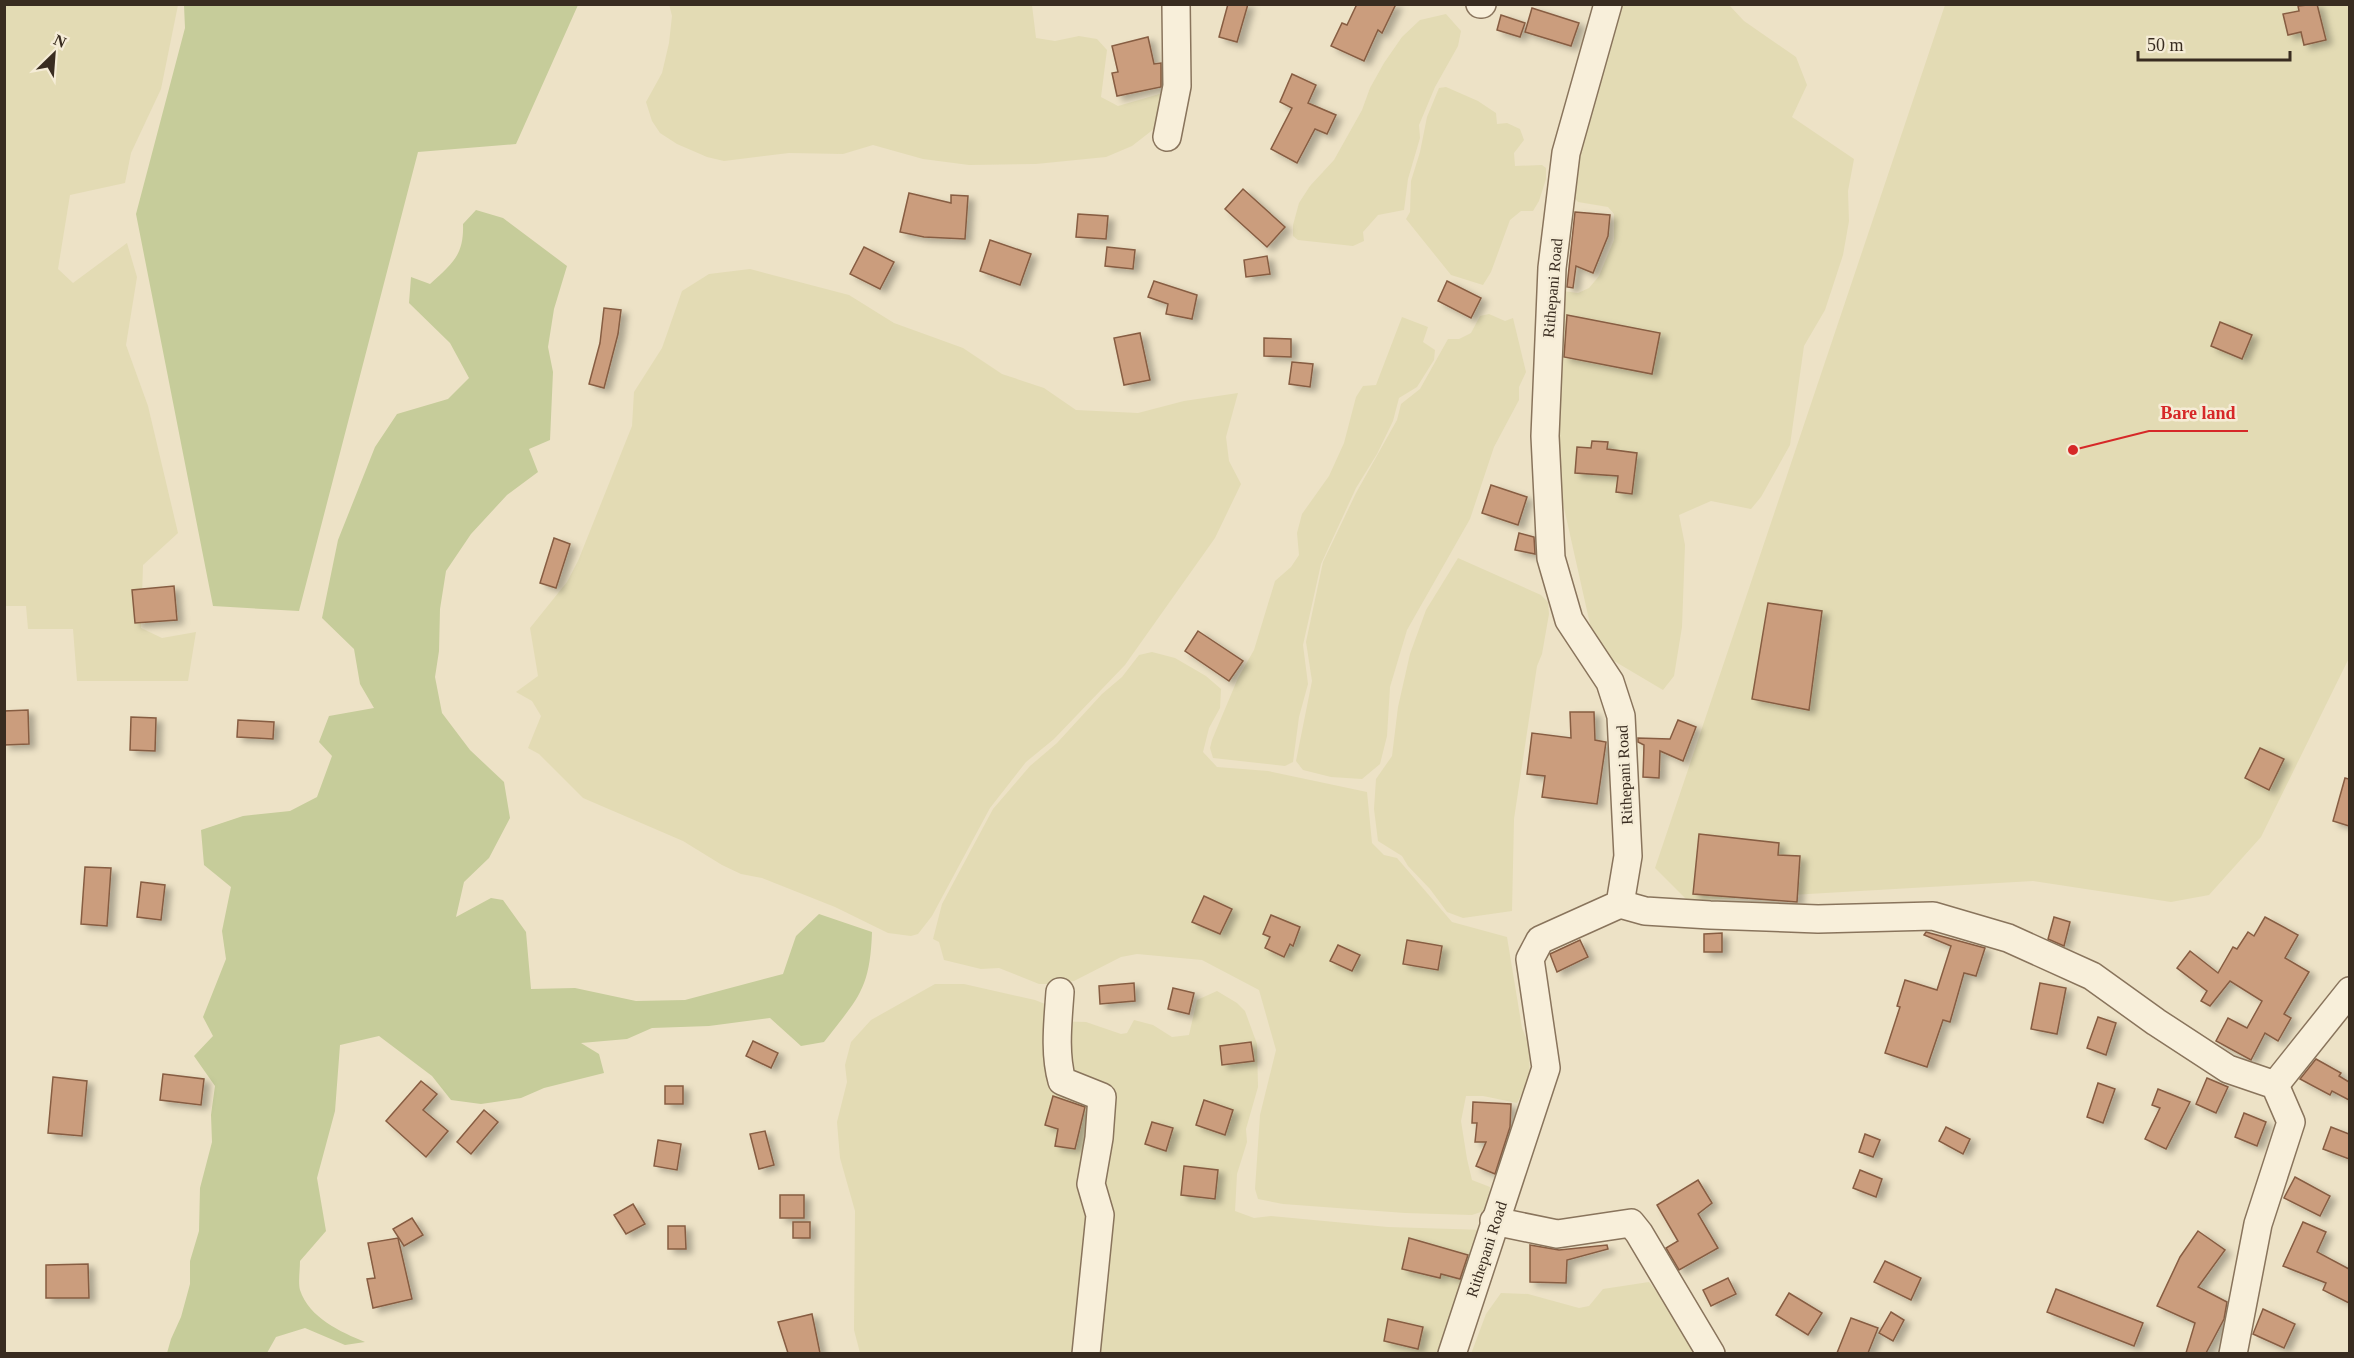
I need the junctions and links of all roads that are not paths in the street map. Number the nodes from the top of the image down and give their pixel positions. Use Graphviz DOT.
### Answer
graph roads {
  1 [pos="1176,4"];
  2 [pos="1608,4"];
  3 [pos="1167,137"];
  4 [pos="1620,903"];
  5 [pos="2349,991"];
  6 [pos="1060,992"];
  7 [pos="2275,1085"];
  8 [pos="1494,1221"];
  9 [pos="1086,1353"];
  10 [pos="1452,1353"];
  11 [pos="1711,1353"];
  12 [pos="2233,1353"];
  1 -- 3 [label="street"];
  2 -- 4 [label="street, Rithepani Road"];
  4 -- 7 [label="street"];
  4 -- 8 [label="street, Rithepani Road"];
  5 -- 7 [label="street"];
  6 -- 9 [label="street"];
  7 -- 12 [label="street"];
  8 -- 10 [label="street, Rithepani Road"];
  8 -- 11 [label="street"];
}
